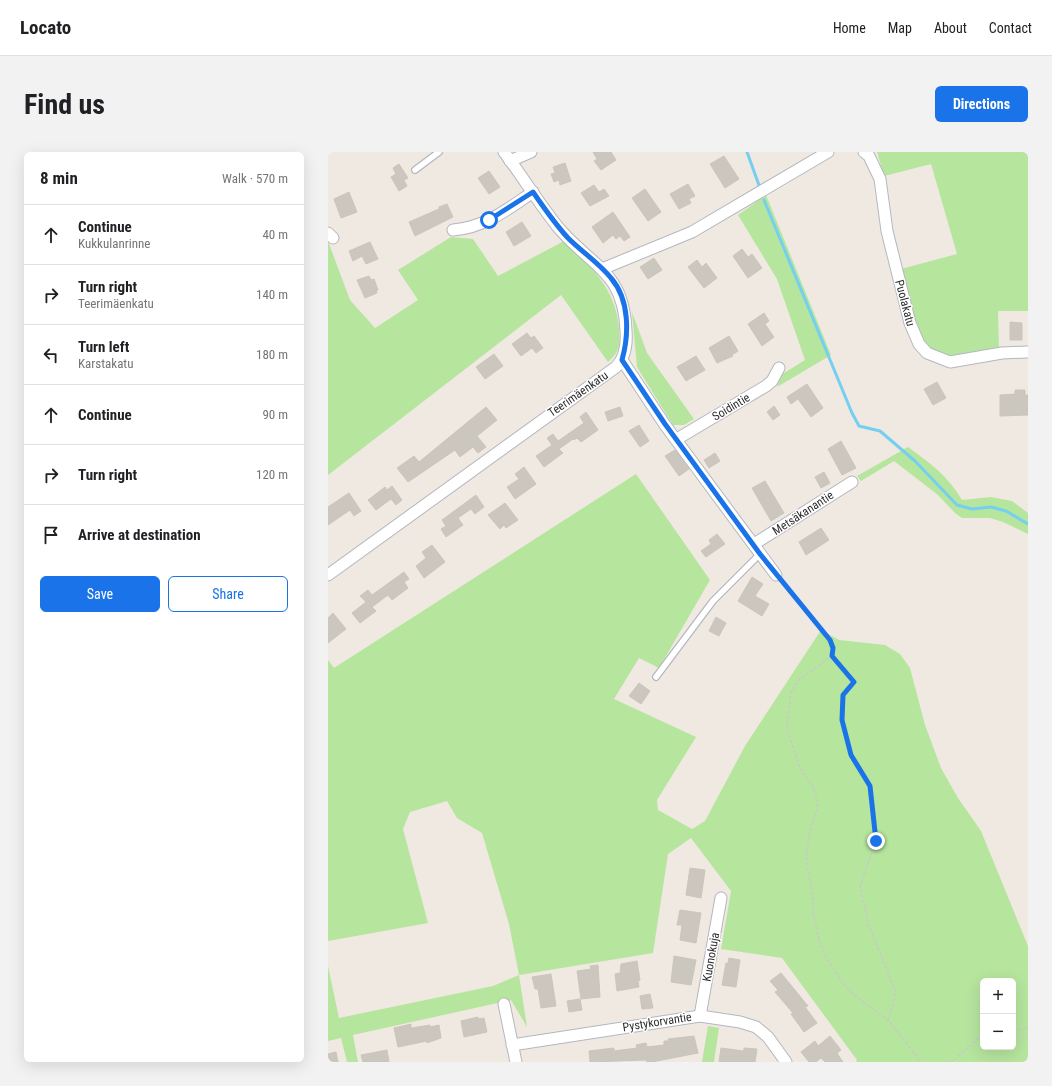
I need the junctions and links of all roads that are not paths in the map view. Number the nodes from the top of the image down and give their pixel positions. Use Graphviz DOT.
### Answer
graph roads {
  1 [pos="438,152"];
  2 [pos="531,152"];
  3 [pos="828,152"];
  4 [pos="864,152"];
  5 [pos="507,156"];
  6 [pos="415,170"];
  7 [pos="533,192"];
  8 [pos="453,230"];
  9 [pos="602,269"];
  10 [pos="1027,352"];
  11 [pos="622,360"];
  12 [pos="779,368"];
  13 [pos="677,439"];
  14 [pos="852,482"];
  15 [pos="757,549"];
  16 [pos="328,575"];
  17 [pos="776,575"];
  18 [pos="656,677"];
  19 [pos="721,898"];
  20 [pos="504,1004"];
  21 [pos="700,1016"];
  22 [pos="512,1045"];
  23 [pos="516,1062"];
  24 [pos="786,1062"];
  1 -- 6 [label="lane"];
  2 -- 5 [label="street"];
  3 -- 9 [label="street"];
  4 -- 10 [label="street, Puolakatu"];
  5 -- 7 [label="street"];
  7 -- 8 [label="street"];
  7 -- 9 [label="street"];
  9 -- 11 [label="street"];
  11 -- 13 [label="street"];
  11 -- 16 [label="street, Teerimäenkatu"];
  12 -- 13 [label="street, Soidintie"];
  13 -- 15 [label="street"];
  14 -- 15 [label="street, Metsäkanantie"];
  15 -- 17 [label="street"];
  15 -- 18 [label="lane"];
  19 -- 21 [label="street, Kuonokuja"];
  20 -- 22 [label="street"];
  21 -- 22 [label="street, Pystykorvantie"];
  21 -- 24 [label="street, Pystykorvantie"];
  22 -- 23 [label="street"];
}
